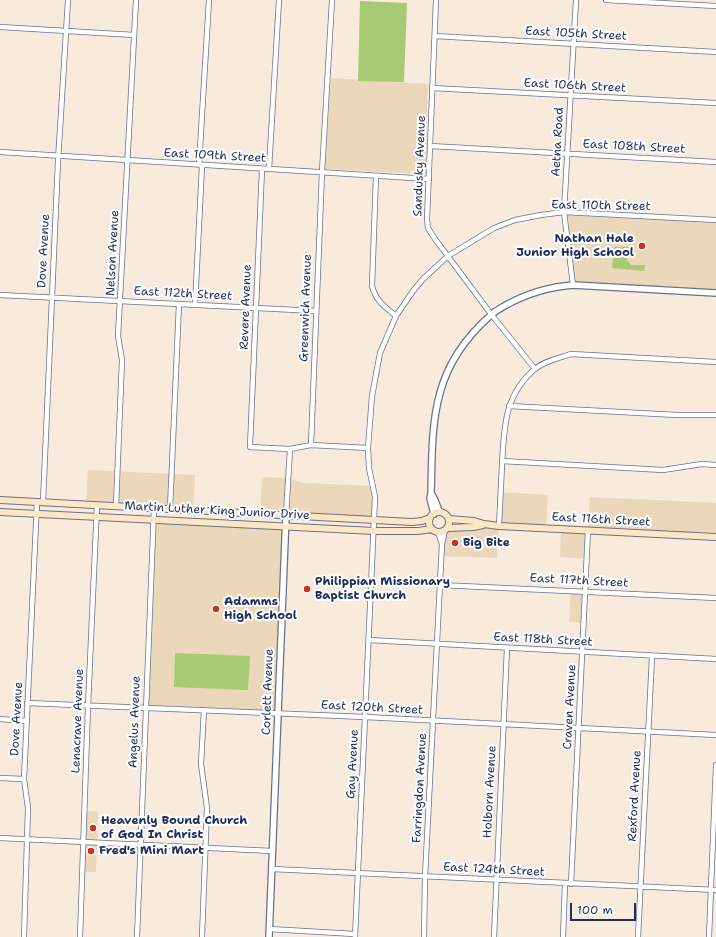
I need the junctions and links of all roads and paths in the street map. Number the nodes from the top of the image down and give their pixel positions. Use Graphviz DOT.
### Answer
graph roads {
  1 [pos="68,0"];
  2 [pos="136,0"];
  3 [pos="209,0"];
  4 [pos="279,0"];
  5 [pos="332,0"];
  6 [pos="436,0"];
  7 [pos="576,0"];
  8 [pos="606,0"];
  9 [pos="716,6"];
  10 [pos="0,27"];
  11 [pos="66,31"];
  12 [pos="134,35"];
  13 [pos="435,36"];
  14 [pos="574,44"];
  15 [pos="716,52"];
  16 [pos="432,88"];
  17 [pos="571,96"];
  18 [pos="716,103"];
  19 [pos="430,146"];
  20 [pos="0,152"];
  21 [pos="568,153"];
  22 [pos="58,156"];
  23 [pos="128,161"];
  24 [pos="716,162"];
  25 [pos="201,165"];
  26 [pos="262,169"];
  27 [pos="269,169"];
  28 [pos="322,172"];
  29 [pos="376,176"];
  30 [pos="429,179"];
  31 [pos="564,212"];
  32 [pos="716,220"];
  33 [pos="448,256"];
  34 [pos="573,285"];
  35 [pos="716,293"];
  36 [pos="0,295"];
  37 [pos="51,298"];
  38 [pos="120,301"];
  39 [pos="179,304"];
  40 [pos="195,305"];
  41 [pos="256,308"];
  42 [pos="316,311"];
  43 [pos="491,314"];
  44 [pos="396,316"];
  45 [pos="716,362"];
  46 [pos="535,369"];
  47 [pos="509,406"];
  48 [pos="716,415"];
  49 [pos="311,445"];
  50 [pos="368,448"];
  51 [pos="290,449"];
  52 [pos="502,462"];
  53 [pos="716,464"];
  54 [pos="0,500"];
  55 [pos="40,502"];
  56 [pos="97,505"];
  57 [pos="116,506"];
  58 [pos="154,508"];
  59 [pos="170,509"];
  60 [pos="0,512"];
  61 [pos="37,514"];
  62 [pos="286,515"];
  63 [pos="434,515"];
  64 [pos="97,516"];
  65 [pos="153,519"];
  66 [pos="374,519"];
  67 [pos="449,519"];
  68 [pos="484,524"];
  69 [pos="286,526"];
  70 [pos="499,526"];
  71 [pos="432,529"];
  72 [pos="447,529"];
  73 [pos="588,530"];
  74 [pos="374,531"];
  75 [pos="438,532"];
  76 [pos="716,537"];
  77 [pos="442,544"];
  78 [pos="440,585"];
  79 [pos="585,591"];
  80 [pos="716,598"];
  81 [pos="369,640"];
  82 [pos="437,645"];
  83 [pos="507,648"];
  84 [pos="582,652"];
  85 [pos="652,657"];
  86 [pos="716,659"];
  87 [pos="27,703"];
  88 [pos="88,706"];
  89 [pos="145,708"];
  90 [pos="204,710"];
  91 [pos="278,714"];
  92 [pos="365,717"];
  93 [pos="0,719"];
  94 [pos="26,720"];
  95 [pos="433,721"];
  96 [pos="503,724"];
  97 [pos="578,728"];
  98 [pos="648,732"];
  99 [pos="716,736"];
  100 [pos="716,765"];
  101 [pos="0,778"];
  102 [pos="24,779"];
  103 [pos="0,838"];
  104 [pos="27,840"];
  105 [pos="83,842"];
  106 [pos="140,844"];
  107 [pos="206,847"];
  108 [pos="272,851"];
  109 [pos="272,869"];
  110 [pos="357,874"];
  111 [pos="425,877"];
  112 [pos="496,880"];
  113 [pos="565,884"];
  114 [pos="571,884"];
  115 [pos="641,887"];
  116 [pos="713,890"];
  117 [pos="269,929"];
  118 [pos="355,935"];
  119 [pos="24,937"];
  120 [pos="80,937"];
  121 [pos="137,937"];
  122 [pos="202,937"];
  123 [pos="269,937"];
  124 [pos="424,937"];
  125 [pos="494,937"];
  126 [pos="563,937"];
  127 [pos="638,937"];
  128 [pos="708,937"];
  1 -- 11 [label="street, Dove Avenue"];
  2 -- 12 [label="street, Nelson Avenue"];
  3 -- 25 [label="street"];
  4 -- 27 [label="street"];
  5 -- 28 [label="street, Greenwich Avenue"];
  6 -- 13 [label="street, Sandusky Avenue"];
  7 -- 14 [label="street, Aetna Road"];
  8 -- 9 [label="street"];
  10 -- 11 [label="street"];
  11 -- 12 [label="street"];
  11 -- 22 [label="street, Dove Avenue"];
  12 -- 23 [label="street, Nelson Avenue"];
  13 -- 14 [label="street, East 105th Street"];
  13 -- 16 [label="street, Sandusky Avenue"];
  14 -- 15 [label="street, East 105th Street"];
  14 -- 17 [label="street, Aetna Road"];
  16 -- 17 [label="street, East 106th Street"];
  16 -- 19 [label="street, Sandusky Avenue"];
  17 -- 18 [label="street, East 106th Street"];
  17 -- 21 [label="street, Aetna Road"];
  19 -- 21 [label="street, East 108th Street"];
  19 -- 30 [label="street, Sandusky Avenue"];
  20 -- 22 [label="street, East 109th Street"];
  21 -- 24 [label="street, East 108th Street"];
  21 -- 31 [label="street, Aetna Road"];
  22 -- 23 [label="street, East 109th Street"];
  22 -- 37 [label="street, Dove Avenue"];
  23 -- 25 [label="street, East 109th Street"];
  23 -- 38 [label="street, Nelson Avenue"];
  25 -- 26 [label="street, East 109th Street"];
  25 -- 40 [label="street"];
  26 -- 27 [label="street, East 109th Street"];
  26 -- 41 [label="street, Revere Avenue"];
  27 -- 28 [label="street, East 109th Street"];
  28 -- 29 [label="street, East 109th Street"];
  28 -- 42 [label="street, Greenwich Avenue"];
  29 -- 30 [label="street, East 109th Street"];
  29 -- 44 [label="street"];
  30 -- 33 [label="street, Sandusky Avenue"];
  31 -- 32 [label="street, East 110th Street"];
  31 -- 33 [label="street, East 110th Street"];
  31 -- 34 [label="street, Aetna Road"];
  33 -- 43 [label="street, Sandusky Avenue"];
  33 -- 44 [label="street, East 110th Street"];
  34 -- 35 [label="street"];
  34 -- 43 [label="street"];
  36 -- 37 [label="street, East 112th Street"];
  37 -- 38 [label="street, East 112th Street"];
  37 -- 55 [label="street, Dove Avenue"];
  38 -- 39 [label="street, East 112th Street"];
  38 -- 57 [label="street, Nelson Avenue"];
  39 -- 40 [label="street, East 112th Street"];
  39 -- 59 [label="street"];
  40 -- 41 [label="street, East 112th Street"];
  41 -- 42 [label="street, East 112th Street"];
  41 -- 51 [label="street, Revere Avenue"];
  42 -- 49 [label="street, Greenwich Avenue"];
  43 -- 46 [label="street, Sandusky Avenue"];
  43 -- 63 [label="street"];
  44 -- 50 [label="street, Gay Avenue"];
  45 -- 46 [label="street"];
  46 -- 47 [label="street"];
  47 -- 48 [label="street"];
  47 -- 52 [label="street"];
  49 -- 50 [label="street"];
  49 -- 51 [label="street"];
  50 -- 66 [label="street, Gay Avenue"];
  51 -- 62 [label="street, Corlett Avenue"];
  52 -- 53 [label="street"];
  52 -- 70 [label="street"];
  54 -- 55 [label="main road, Martin Luther King Junior Drive"];
  55 -- 56 [label="main road, Martin Luther King Junior Drive"];
  55 -- 61 [label="street, Dove Avenue"];
  56 -- 57 [label="main road, Martin Luther King Junior Drive"];
  56 -- 64 [label="street, Lenacrave Avenue"];
  57 -- 58 [label="main road, Martin Luther King Junior Drive"];
  58 -- 59 [label="main road, Martin Luther King Junior Drive"];
  58 -- 65 [label="street, Angelus Avenue"];
  59 -- 62 [label="main road, Martin Luther King Junior Drive"];
  60 -- 61 [label="main road, Martin Luther King Junior Drive"];
  61 -- 64 [label="main road, Martin Luther King Junior Drive"];
  61 -- 87 [label="street, Dove Avenue"];
  62 -- 66 [label="main road, Martin Luther King Junior Drive"];
  62 -- 69 [label="street, Corlett Avenue"];
  63 -- 66 [label="main road, Martin Luther King Junior Drive"];
  63 -- 67 [label="main road"];
  63 -- 71 [label="main road"];
  64 -- 65 [label="main road, Martin Luther King Junior Drive"];
  64 -- 88 [label="street, Lenacrave Avenue"];
  65 -- 69 [label="main road, Martin Luther King Junior Drive"];
  65 -- 89 [label="street, Angelus Avenue"];
  66 -- 74 [label="street, Gay Avenue"];
  67 -- 68 [label="main road, East 116th Street"];
  67 -- 72 [label="main road"];
  68 -- 70 [label="main road, East 116th Street"];
  68 -- 72 [label="main road, East 116th Street"];
  69 -- 74 [label="main road, Martin Luther King Junior Drive"];
  69 -- 91 [label="street, Corlett Avenue"];
  70 -- 73 [label="main road, East 116th Street"];
  71 -- 74 [label="main road, Martin Luther King Junior Drive"];
  71 -- 75 [label="main road"];
  72 -- 75 [label="main road"];
  72 -- 77 [label="street, Farringdon Avenue"];
  73 -- 76 [label="main road, East 116th Street"];
  73 -- 79 [label="street, Craven Avenue"];
  74 -- 81 [label="street, Gay Avenue"];
  75 -- 77 [label="street, Farringdon Avenue"];
  77 -- 78 [label="street, Farringdon Avenue"];
  78 -- 79 [label="street, East 117th Street"];
  78 -- 82 [label="street, Farringdon Avenue"];
  79 -- 80 [label="street, East 117th Street"];
  79 -- 84 [label="street, Craven Avenue"];
  81 -- 82 [label="street, East 118th Street"];
  81 -- 92 [label="street, Gay Avenue"];
  82 -- 83 [label="street, East 118th Street"];
  82 -- 95 [label="street, Farringdon Avenue"];
  83 -- 84 [label="street, East 118th Street"];
  83 -- 96 [label="street, Holborn Avenue"];
  84 -- 85 [label="street, East 118th Street"];
  84 -- 97 [label="street, Craven Avenue"];
  85 -- 86 [label="street, East 118th Street"];
  85 -- 98 [label="street, Rexford Avenue"];
  87 -- 88 [label="street, East 120th Street"];
  87 -- 94 [label="street, Dove Avenue"];
  88 -- 89 [label="street, East 120th Street"];
  88 -- 105 [label="street, Lenacrave Avenue"];
  89 -- 90 [label="street, East 120th Street"];
  89 -- 106 [label="street, Angelus Avenue"];
  90 -- 91 [label="street, East 120th Street"];
  90 -- 107 [label="street"];
  91 -- 92 [label="street, East 120th Street"];
  91 -- 108 [label="street, Corlett Avenue"];
  92 -- 95 [label="street, East 120th Street"];
  92 -- 110 [label="street, Gay Avenue"];
  93 -- 94 [label="street"];
  94 -- 102 [label="street, Dove Avenue"];
  95 -- 96 [label="street, East 120th Street"];
  95 -- 111 [label="street, Farringdon Avenue"];
  96 -- 97 [label="street, East 120th Street"];
  96 -- 112 [label="street, Holborn Avenue"];
  97 -- 98 [label="street, East 120th Street"];
  97 -- 114 [label="street, Craven Avenue"];
  98 -- 99 [label="street, East 120th Street"];
  98 -- 115 [label="street, Rexford Avenue"];
  100 -- 116 [label="street"];
  101 -- 102 [label="street"];
  102 -- 104 [label="street, Dove Avenue"];
  103 -- 104 [label="street"];
  104 -- 105 [label="street"];
  104 -- 119 [label="street, Dove Avenue"];
  105 -- 106 [label="street"];
  105 -- 120 [label="street, Lenacrave Avenue"];
  106 -- 107 [label="street"];
  106 -- 121 [label="street, Angelus Avenue"];
  107 -- 108 [label="street"];
  107 -- 122 [label="street"];
  108 -- 109 [label="street, Corlett Avenue"];
  109 -- 110 [label="street, East 124th Street"];
  109 -- 117 [label="street, Corlett Avenue"];
  110 -- 111 [label="street, East 124th Street"];
  110 -- 118 [label="street, Gay Avenue"];
  111 -- 112 [label="street, East 124th Street"];
  111 -- 124 [label="street, Farringdon Avenue"];
  112 -- 113 [label="street, East 124th Street"];
  112 -- 125 [label="street, Holborn Avenue"];
  113 -- 114 [label="street, East 124th Street"];
  113 -- 126 [label="street"];
  114 -- 115 [label="street, East 124th Street"];
  115 -- 116 [label="street, East 124th Street"];
  115 -- 127 [label="street, Rexford Avenue"];
  116 -- 128 [label="street"];
  117 -- 118 [label="street"];
  117 -- 123 [label="street, Corlett Avenue"];
}
